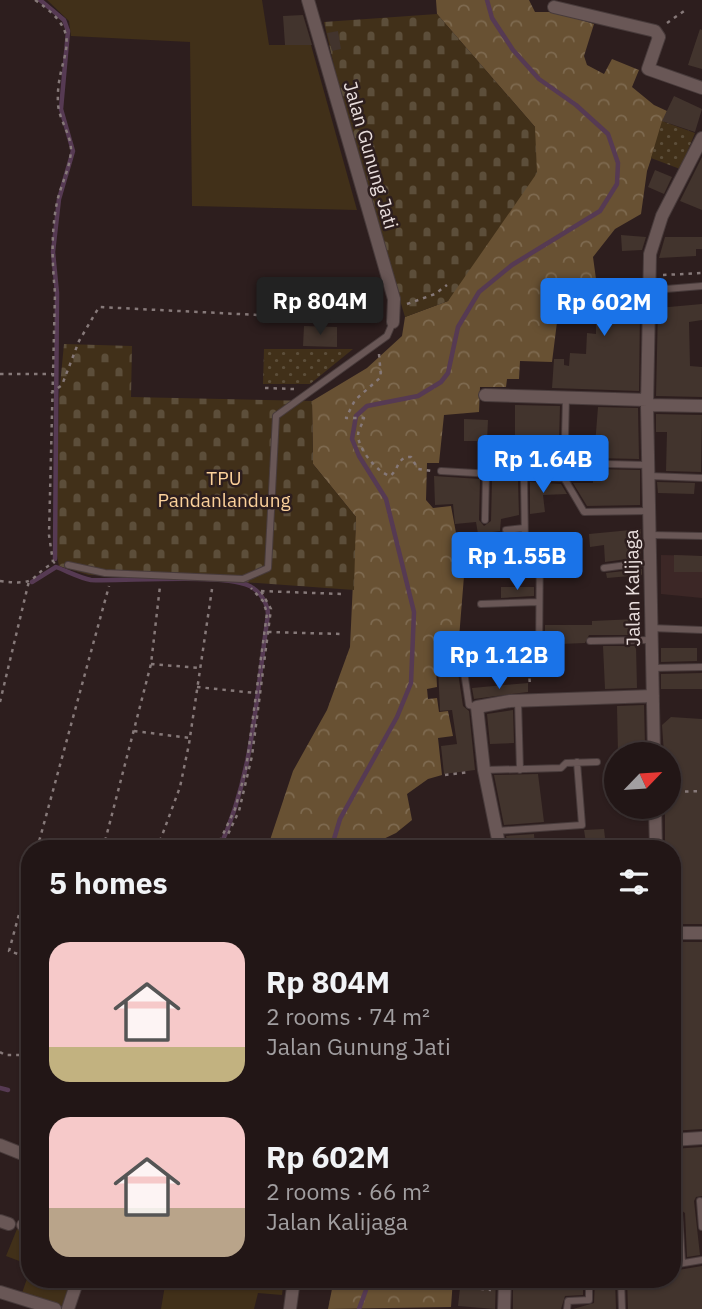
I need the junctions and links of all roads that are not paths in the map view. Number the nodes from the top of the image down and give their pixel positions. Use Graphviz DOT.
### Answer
graph roads {
  1 [pos="308,0"];
  2 [pos="554,7"];
  3 [pos="702,88"];
  4 [pos="702,138"];
  5 [pos="702,286"];
  6 [pos="649,300"];
  7 [pos="393,322"];
  8 [pos="485,395"];
  9 [pos="566,397"];
  10 [pos="647,402"];
  11 [pos="702,407"];
  12 [pos="564,463"];
  13 [pos="441,471"];
  14 [pos="649,471"];
  15 [pos="486,473"];
  16 [pos="524,478"];
  17 [pos="564,478"];
  18 [pos="702,478"];
  19 [pos="649,511"];
  20 [pos="485,520"];
  21 [pos="524,528"];
  22 [pos="506,530"];
  23 [pos="650,535"];
  24 [pos="702,536"];
  25 [pos="650,562"];
  26 [pos="68,565"];
  27 [pos="604,568"];
  28 [pos="538,602"];
  29 [pos="481,604"];
  30 [pos="702,630"];
  31 [pos="652,634"];
  32 [pos="590,641"];
  33 [pos="702,667"];
  34 [pos="652,668"];
  35 [pos="653,696"];
  36 [pos="524,700"];
  37 [pos="477,707"];
  38 [pos="654,742"];
  39 [pos="576,762"];
  40 [pos="597,762"];
  41 [pos="484,770"];
  42 [pos="520,770"];
  43 [pos="655,819"];
  44 [pos="497,831"];
  45 [pos="498,840"];
  46 [pos="656,840"];
  47 [pos="681,933"];
  48 [pos="702,933"];
  49 [pos="702,1138"];
  50 [pos="681,1139"];
  51 [pos="0,1145"];
  52 [pos="21,1153"];
  53 [pos="701,1201"];
  54 [pos="702,1227"];
  55 [pos="681,1247"];
  56 [pos="702,1260"];
  57 [pos="682,1263"];
  58 [pos="75,1288"];
  59 [pos="292,1288"];
  60 [pos="505,1288"];
  61 [pos="589,1288"];
  62 [pos="621,1288"];
  63 [pos="0,1292"];
  64 [pos="55,1309"];
  65 [pos="68,1309"];
  66 [pos="290,1309"];
  67 [pos="504,1309"];
  68 [pos="567,1309"];
  69 [pos="622,1309"];
  1 -- 7 [label="street, Jalan Gunung Jati"];
  2 -- 3 [label="street"];
  4 -- 6 [label="street, Jalan Kalijaga"];
  5 -- 6 [label="lane"];
  6 -- 10 [label="street, Jalan Kalijaga"];
  7 -- 26 [label="lane"];
  8 -- 9 [label="street"];
  9 -- 10 [label="street"];
  9 -- 12 [label="lane"];
  10 -- 11 [label="street"];
  10 -- 14 [label="street, Jalan Kalijaga"];
  12 -- 14 [label="lane"];
  12 -- 17 [label="lane"];
  13 -- 15 [label="lane"];
  14 -- 18 [label="lane"];
  14 -- 19 [label="street, Jalan Kalijaga"];
  15 -- 16 [label="lane"];
  15 -- 20 [label="lane"];
  16 -- 17 [label="lane"];
  16 -- 21 [label="lane"];
  17 -- 19 [label="lane"];
  19 -- 23 [label="street, Jalan Kalijaga"];
  21 -- 22 [label="lane"];
  21 -- 28 [label="lane"];
  23 -- 24 [label="lane"];
  23 -- 25 [label="street, Jalan Kalijaga"];
  25 -- 27 [label="lane"];
  25 -- 31 [label="street, Jalan Kalijaga"];
  28 -- 29 [label="lane"];
  28 -- 37 [label="lane"];
  30 -- 31 [label="lane"];
  31 -- 32 [label="lane"];
  31 -- 34 [label="street, Jalan Kalijaga"];
  33 -- 34 [label="lane"];
  34 -- 35 [label="street, Jalan Kalijaga"];
  35 -- 36 [label="street"];
  35 -- 38 [label="street, Jalan Kalijaga"];
  36 -- 37 [label="street"];
  36 -- 42 [label="lane"];
  37 -- 41 [label="street"];
  39 -- 40 [label="lane"];
  39 -- 42 [label="lane"];
  39 -- 44 [label="lane"];
  41 -- 42 [label="lane"];
  41 -- 44 [label="street"];
  43 -- 46 [label="street"];
  44 -- 45 [label="street"];
  47 -- 48 [label="street"];
  49 -- 50 [label="street"];
  51 -- 52 [label="street"];
  53 -- 54 [label="lane"];
  55 -- 57 [label="lane"];
  56 -- 57 [label="lane"];
  58 -- 65 [label="street"];
  59 -- 66 [label="street"];
  60 -- 67 [label="street"];
  61 -- 68 [label="lane"];
  62 -- 69 [label="lane"];
  63 -- 64 [label="street"];
}
